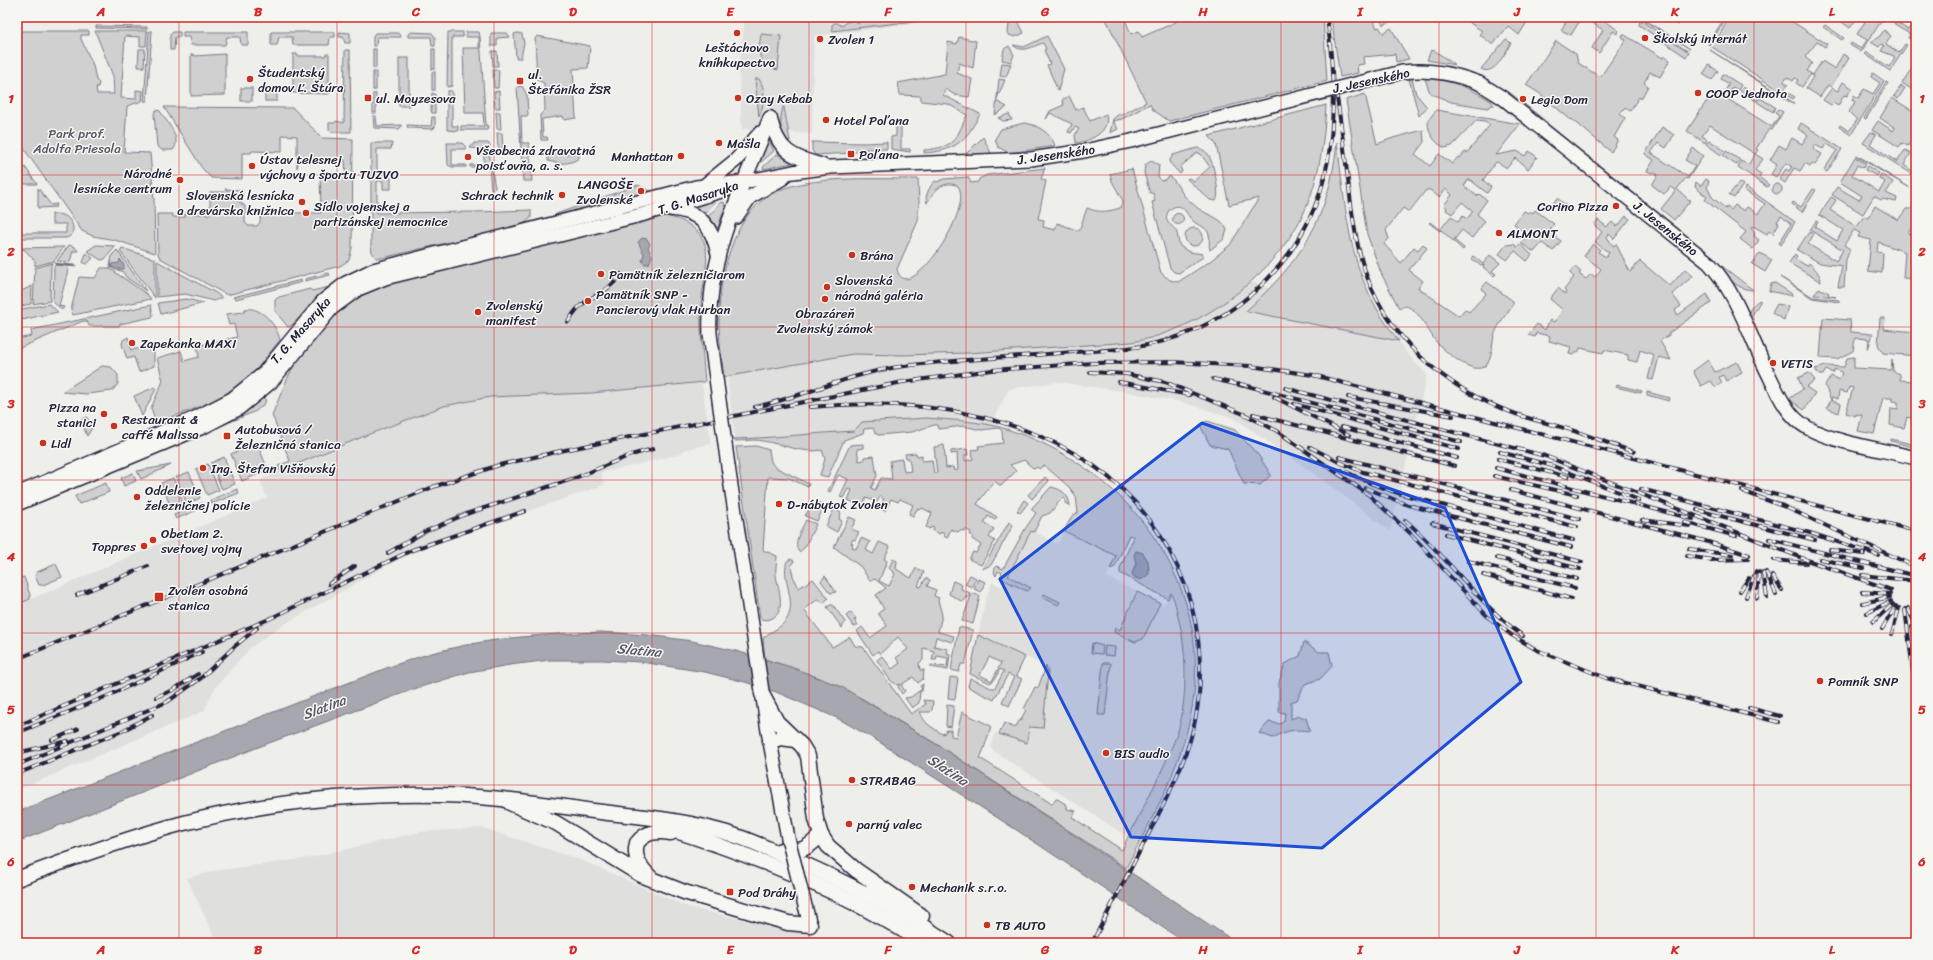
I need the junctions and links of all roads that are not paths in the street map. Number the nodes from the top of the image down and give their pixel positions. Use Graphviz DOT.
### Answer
graph roads {
  1 [pos="770,118"];
  2 [pos="831,167"];
  3 [pos="793,172"];
  4 [pos="744,182"];
  5 [pos="705,185"];
  6 [pos="666,208"];
  7 [pos="726,230"];
  8 [pos="718,254"];
  9 [pos="1916,458"];
  10 [pos="17,494"];
  11 [pos="17,504"];
  12 [pos="762,694"];
  13 [pos="796,740"];
  14 [pos="770,741"];
  15 [pos="500,798"];
  16 [pos="625,816"];
  17 [pos="687,834"];
  18 [pos="820,835"];
  19 [pos="769,849"];
  20 [pos="17,879"];
  21 [pos="652,879"];
  22 [pos="810,926"];
  23 [pos="948,942"];
  24 [pos="924,943"];
  1 -- 2 [label="street"];
  1 -- 4 [label="street"];
  1 -- 5 [label="street"];
  2 -- 3 [label="street, J. Jesenského"];
  2 -- 9 [label="street, J. Jesenského, bridge"];
  3 -- 4 [label="street, J. Jesenského"];
  3 -- 7 [label="street"];
  4 -- 5 [label="street, T. G. Masaryka"];
  4 -- 6 [label="street, T. G. Masaryka"];
  4 -- 7 [label="street"];
  5 -- 10 [label="street, T. G. Masaryka"];
  6 -- 8 [label="street"];
  6 -- 11 [label="street, T. G. Masaryka"];
  7 -- 8 [label="street"];
  8 -- 12 [label="street, bridge"];
  12 -- 13 [label="main road"];
  12 -- 14 [label="street"];
  13 -- 14 [label="main road"];
  13 -- 18 [label="main road"];
  14 -- 22 [label="street, bridge"];
  15 -- 16 [label="main road"];
  15 -- 20 [label="main road"];
  15 -- 21 [label="main road"];
  16 -- 17 [label="main road"];
  16 -- 19 [label="main road"];
  17 -- 21 [label="main road"];
  17 -- 24 [label="main road"];
  18 -- 19 [label="main road"];
  18 -- 23 [label="main road"];
  19 -- 23 [label="main road"];
  21 -- 22 [label="main road"];
}
